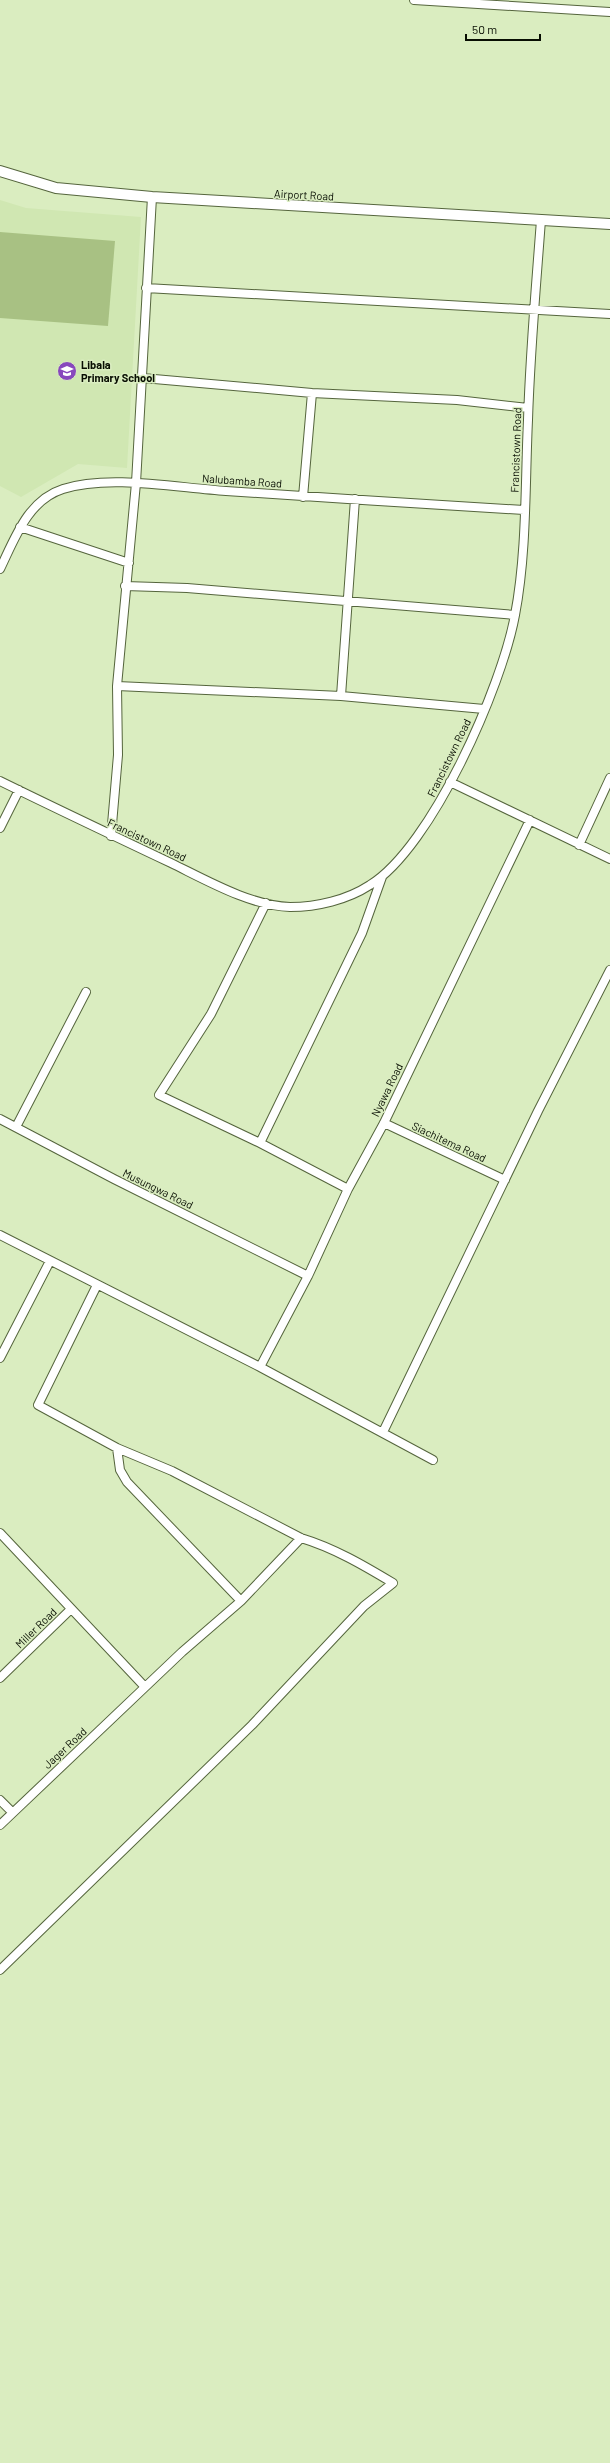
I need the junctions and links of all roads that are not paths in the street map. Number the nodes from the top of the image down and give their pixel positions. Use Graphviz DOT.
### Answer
graph roads {
  1 [pos="414,0"];
  2 [pos="610,12"];
  3 [pos="0,171"];
  4 [pos="152,197"];
  5 [pos="541,220"];
  6 [pos="610,224"];
  7 [pos="146,288"];
  8 [pos="534,309"];
  9 [pos="610,314"];
  10 [pos="143,378"];
  11 [pos="312,392"];
  12 [pos="528,408"];
  13 [pos="136,483"];
  14 [pos="302,497"];
  15 [pos="355,499"];
  16 [pos="524,510"];
  17 [pos="20,527"];
  18 [pos="129,563"];
  19 [pos="0,569"];
  20 [pos="125,586"];
  21 [pos="348,602"];
  22 [pos="515,616"];
  23 [pos="117,686"];
  24 [pos="341,696"];
  25 [pos="484,710"];
  26 [pos="610,778"];
  27 [pos="0,781"];
  28 [pos="450,782"];
  29 [pos="19,790"];
  30 [pos="530,820"];
  31 [pos="0,828"];
  32 [pos="110,836"];
  33 [pos="579,845"];
  34 [pos="610,859"];
  35 [pos="382,877"];
  36 [pos="266,903"];
  37 [pos="610,970"];
  38 [pos="86,992"];
  39 [pos="0,1119"];
  40 [pos="384,1123"];
  41 [pos="16,1127"];
  42 [pos="260,1142"];
  43 [pos="505,1180"];
  44 [pos="348,1189"];
  45 [pos="0,1235"];
  46 [pos="50,1261"];
  47 [pos="308,1276"];
  48 [pos="97,1285"];
  49 [pos="0,1358"];
  50 [pos="260,1367"];
  51 [pos="383,1432"];
  52 [pos="118,1448"];
  53 [pos="433,1460"];
  54 [pos="1,1535"];
  55 [pos="301,1538"];
  56 [pos="241,1601"];
  57 [pos="70,1610"];
  58 [pos="0,1678"];
  59 [pos="145,1687"];
  60 [pos="0,1800"];
  61 [pos="12,1812"];
  62 [pos="0,1825"];
  63 [pos="0,1970"];
  1 -- 2 [label="street"];
  3 -- 4 [label="street, Airport Road"];
  4 -- 5 [label="street, Airport Road"];
  4 -- 7 [label="street"];
  5 -- 6 [label="street, Airport Road"];
  5 -- 8 [label="street, Francistown Road"];
  7 -- 8 [label="street"];
  7 -- 10 [label="street"];
  8 -- 9 [label="street"];
  8 -- 12 [label="street, Francistown Road"];
  10 -- 11 [label="street"];
  10 -- 13 [label="street"];
  11 -- 12 [label="street"];
  11 -- 14 [label="street"];
  12 -- 16 [label="street, Francistown Road"];
  13 -- 14 [label="street, Nalubamba Road"];
  13 -- 17 [label="street, Nalubamba Road"];
  13 -- 18 [label="street"];
  14 -- 15 [label="street, Nalubamba Road"];
  15 -- 16 [label="street, Nalubamba Road"];
  15 -- 21 [label="street"];
  16 -- 22 [label="street, Francistown Road"];
  17 -- 18 [label="street"];
  17 -- 19 [label="street, Nalubamba Road"];
  18 -- 20 [label="street"];
  20 -- 21 [label="street"];
  20 -- 23 [label="street"];
  21 -- 22 [label="street"];
  21 -- 24 [label="street"];
  22 -- 25 [label="street, Francistown Road"];
  23 -- 24 [label="street"];
  23 -- 32 [label="street"];
  24 -- 25 [label="street"];
  25 -- 28 [label="street, Francistown Road"];
  26 -- 33 [label="street"];
  27 -- 29 [label="street, Francistown Road"];
  28 -- 30 [label="street"];
  28 -- 35 [label="street, Francistown Road"];
  29 -- 31 [label="street"];
  29 -- 32 [label="street, Francistown Road"];
  30 -- 33 [label="street"];
  30 -- 40 [label="street, Nyawa Road"];
  32 -- 36 [label="street, Francistown Road"];
  33 -- 34 [label="street"];
  35 -- 36 [label="street, Francistown Road"];
  35 -- 42 [label="street"];
  36 -- 42 [label="street"];
  37 -- 43 [label="street"];
  38 -- 41 [label="street"];
  39 -- 41 [label="street, Musungwa Road"];
  40 -- 43 [label="street, Siachitema Road"];
  40 -- 44 [label="street, Nyawa Road"];
  41 -- 47 [label="street, Musungwa Road"];
  42 -- 44 [label="street"];
  43 -- 51 [label="street"];
  44 -- 47 [label="street, Nyawa Road"];
  45 -- 46 [label="street"];
  46 -- 48 [label="street"];
  46 -- 49 [label="street"];
  47 -- 50 [label="street, Nyawa Road"];
  48 -- 50 [label="street"];
  48 -- 52 [label="street"];
  50 -- 51 [label="street"];
  51 -- 53 [label="street"];
  52 -- 55 [label="street"];
  52 -- 56 [label="street"];
  54 -- 57 [label="street"];
  55 -- 56 [label="street, Jager Road"];
  55 -- 63 [label="street"];
  56 -- 59 [label="street, Jager Road"];
  57 -- 58 [label="street, Miller Road"];
  57 -- 59 [label="street"];
  59 -- 61 [label="street, Jager Road"];
  60 -- 61 [label="street"];
  61 -- 62 [label="street, Jager Road"];
}
